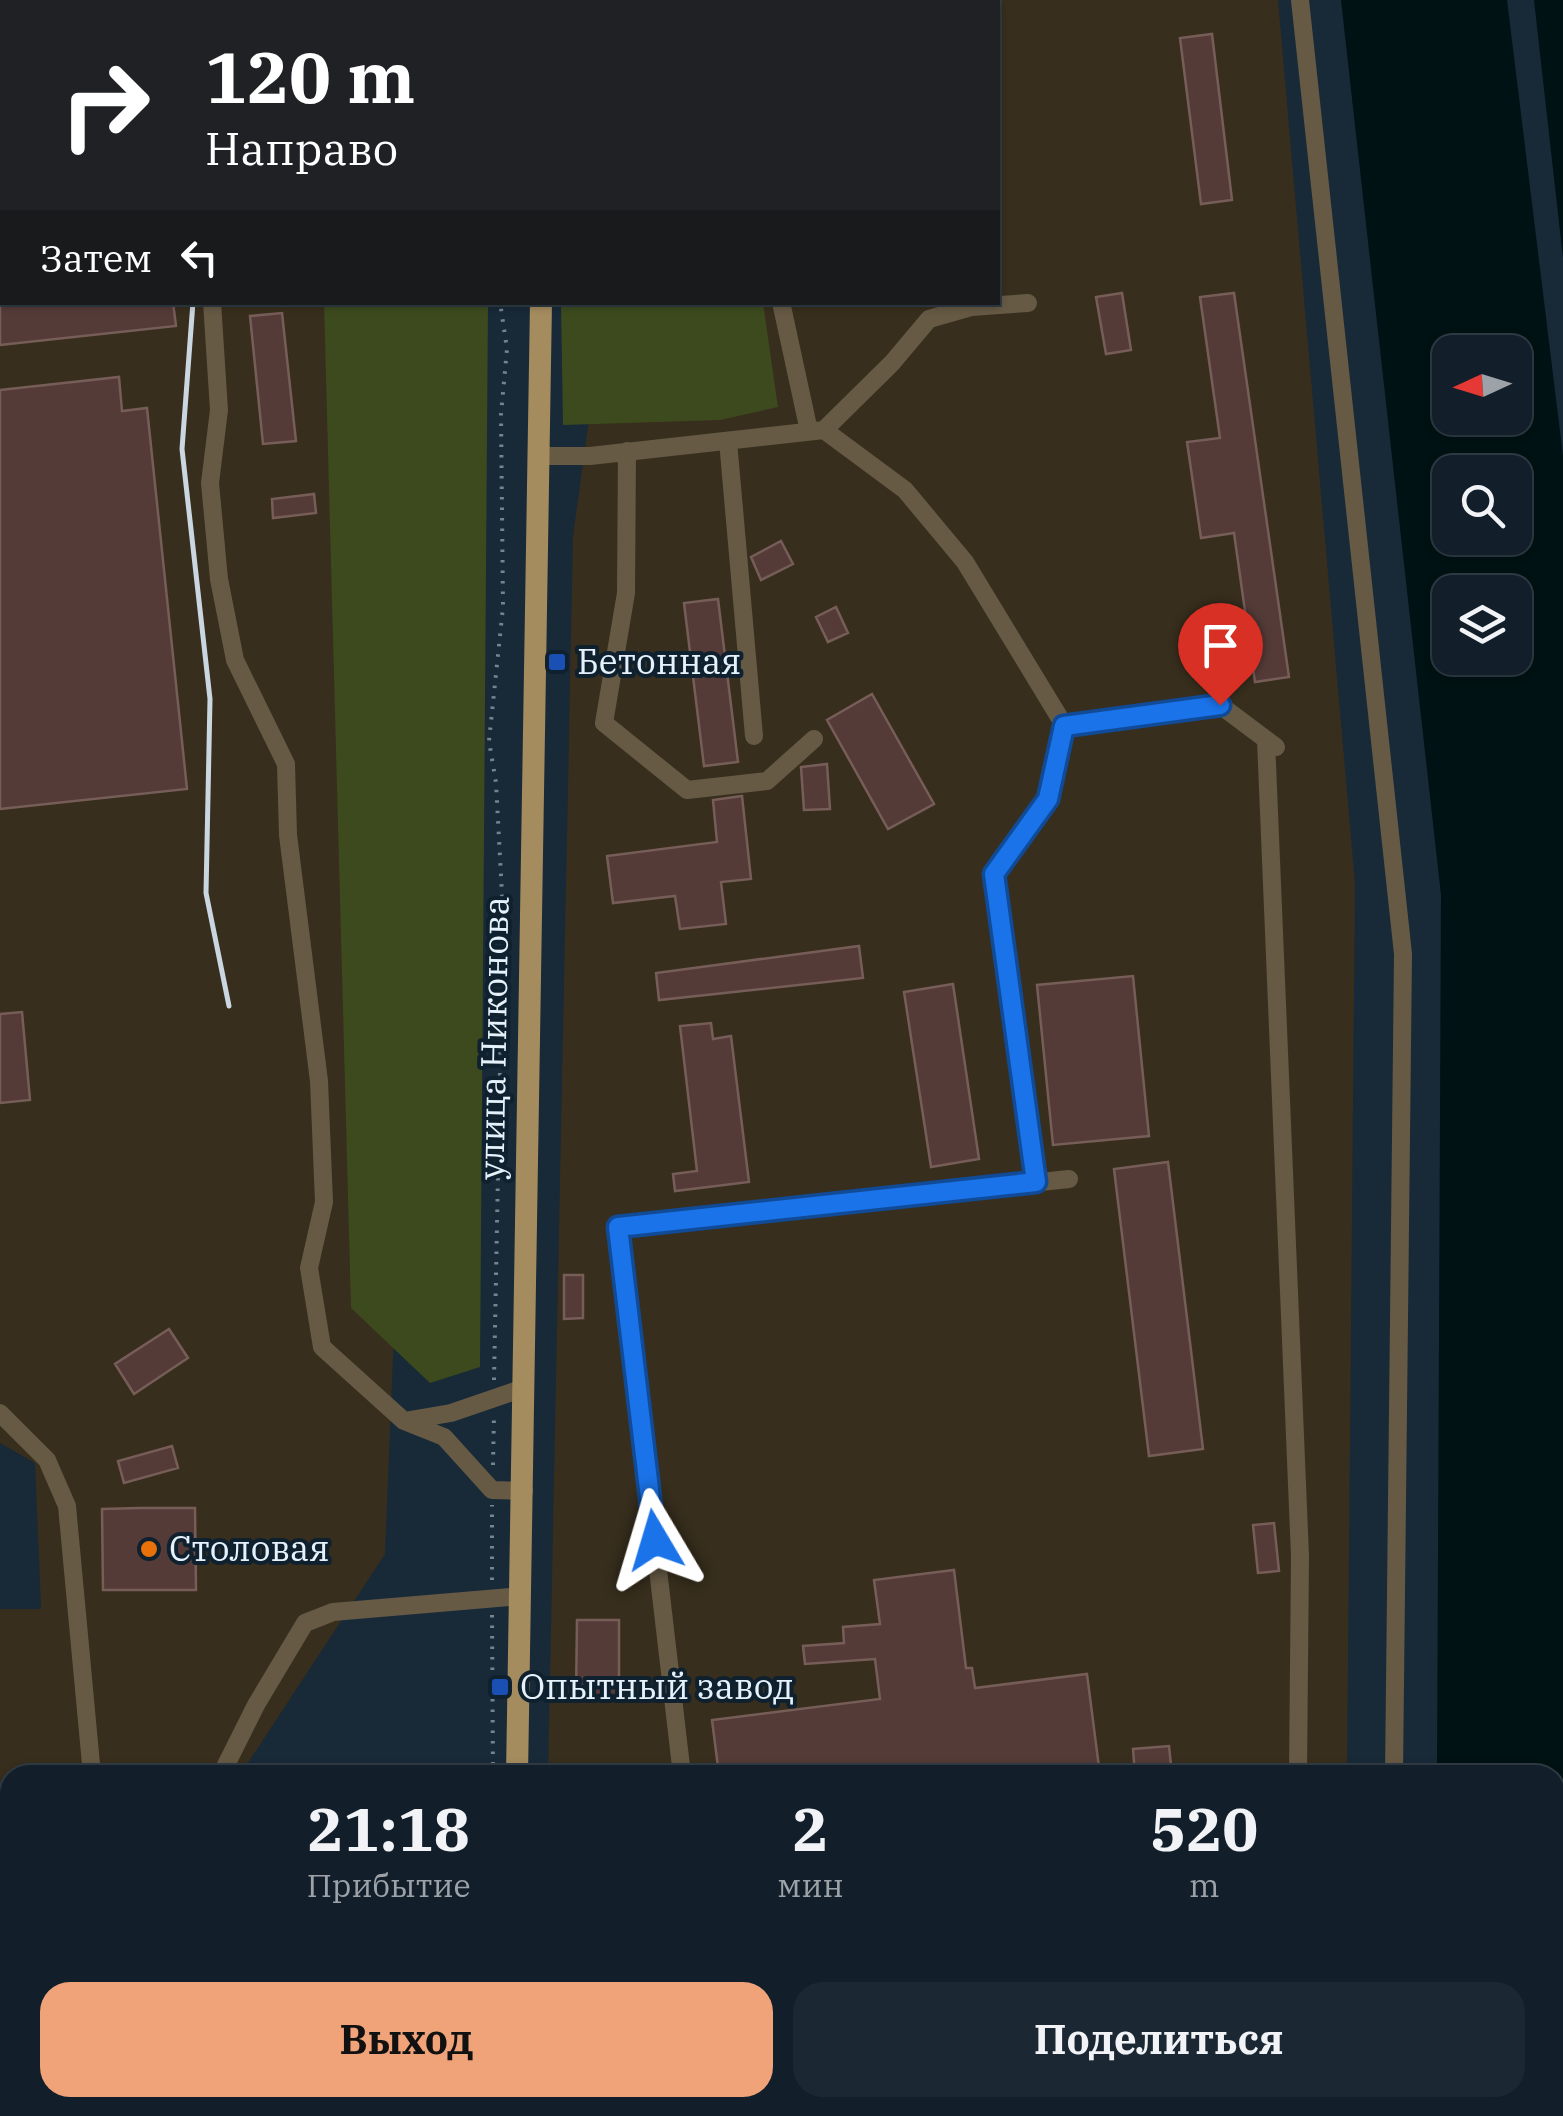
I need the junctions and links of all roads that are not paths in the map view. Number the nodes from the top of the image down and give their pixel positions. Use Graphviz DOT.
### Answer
graph roads {
  1 [pos="1300,0"];
  2 [pos="1028,303"];
  3 [pos="212,305"];
  4 [pos="541,305"];
  5 [pos="782,305"];
  6 [pos="999,305"];
  7 [pos="1000,305"];
  8 [pos="816,430"];
  9 [pos="728,441"];
  10 [pos="627,451"];
  11 [pos="539,456"];
  12 [pos="1064,726"];
  13 [pos="754,736"];
  14 [pos="814,739"];
  15 [pos="1069,1179"];
  16 [pos="1036,1182"];
  17 [pos="524,1388"];
  18 [pos="0,1412"];
  19 [pos="404,1422"];
  20 [pos="524,1492"];
  21 [pos="521,1596"];
  22 [pos="91,1765"];
  23 [pos="226,1765"];
  24 [pos="518,1765"];
  25 [pos="681,1765"];
  26 [pos="1298,1765"];
  27 [pos="1394,1765"];
  1 -- 27 [label="street"];
  2 -- 7 [label="street"];
  3 -- 19 [label="street"];
  4 -- 11 [label="main road, улица Никонова"];
  5 -- 8 [label="street"];
  6 -- 8 [label="street"];
  8 -- 9 [label="street"];
  8 -- 12 [label="street"];
  9 -- 10 [label="street"];
  9 -- 13 [label="street"];
  10 -- 11 [label="street"];
  10 -- 14 [label="street"];
  11 -- 17 [label="main road, улица Никонова"];
  12 -- 16 [label="street"];
  12 -- 26 [label="street"];
  15 -- 16 [label="street"];
  16 -- 25 [label="street"];
  17 -- 19 [label="street"];
  17 -- 20 [label="main road, улица Никонова"];
  18 -- 22 [label="street"];
  19 -- 20 [label="street"];
  20 -- 21 [label="main road, улица Никонова"];
  21 -- 23 [label="street"];
  21 -- 24 [label="main road, улица Никонова"];
}
